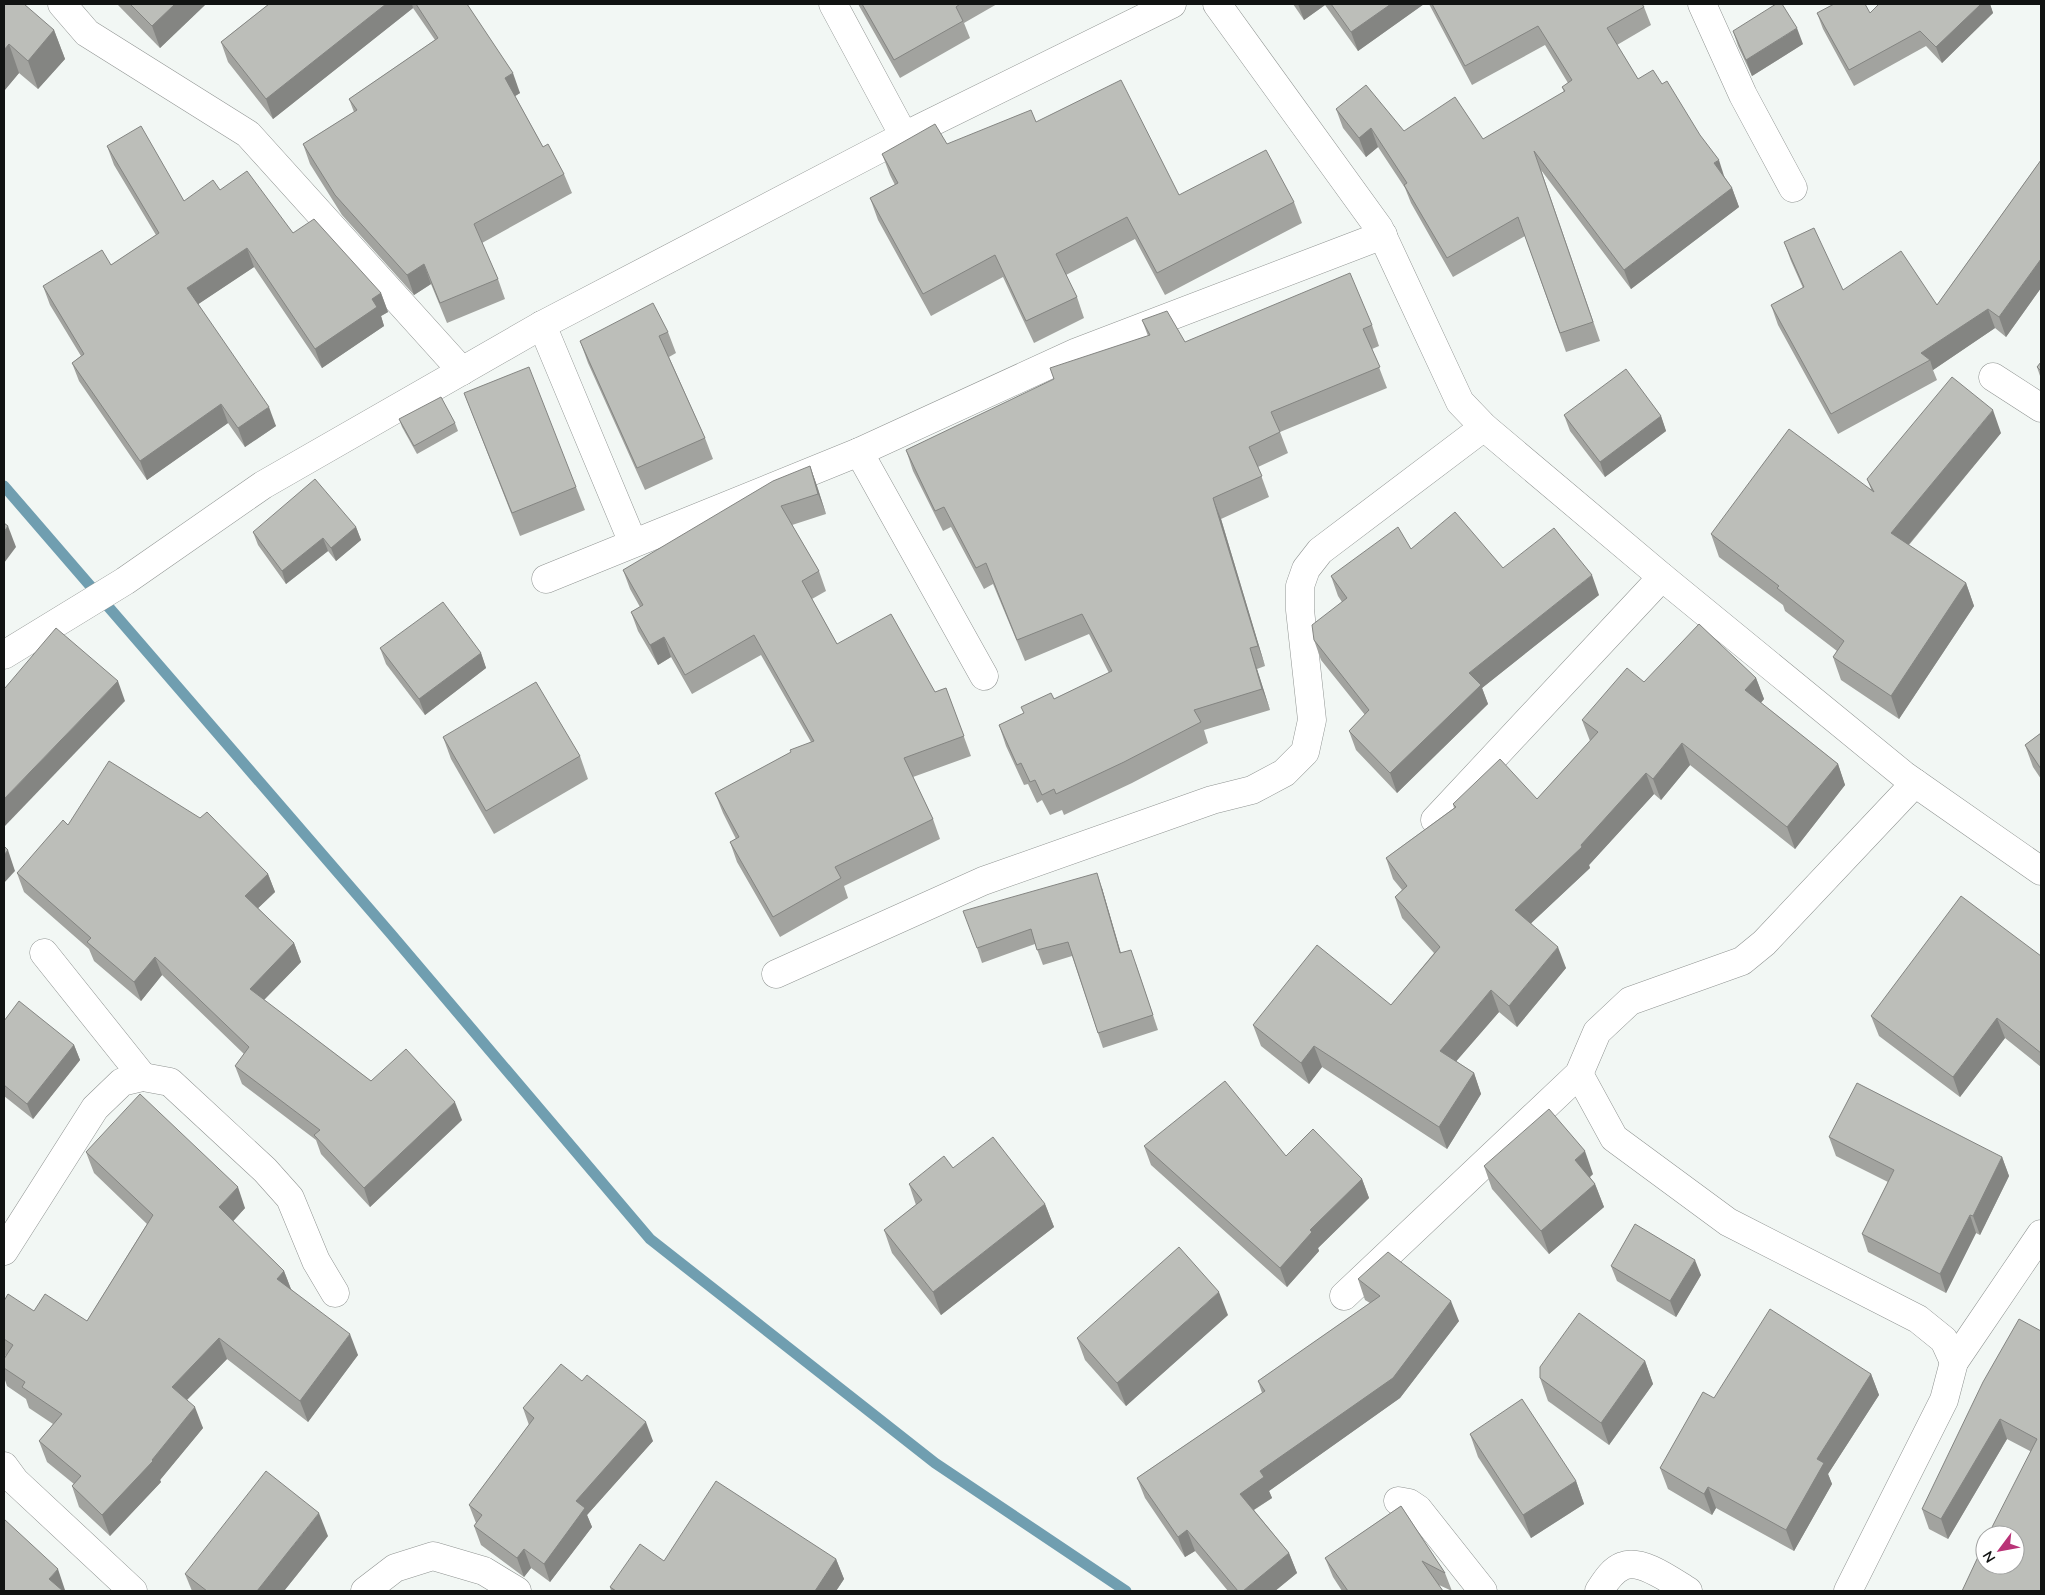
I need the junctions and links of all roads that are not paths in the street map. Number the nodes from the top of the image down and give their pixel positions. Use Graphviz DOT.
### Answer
graph roads {
  1 [pos="62,4"];
  2 [pos="833,4"];
  3 [pos="1172,4"];
  4 [pos="1217,4"];
  5 [pos="1702,4"];
  6 [pos="904,136"];
  7 [pos="1793,188"];
  8 [pos="1383,235"];
  9 [pos="542,325"];
  10 [pos="462,371"];
  11 [pos="1994,377"];
  12 [pos="2041,408"];
  13 [pos="1484,427"];
  14 [pos="859,452"];
  15 [pos="633,544"];
  16 [pos="1662,577"];
  17 [pos="546,579"];
  18 [pos="4,655"];
  19 [pos="984,676"];
  20 [pos="1915,783"];
  21 [pos="1435,820"];
  22 [pos="2041,871"];
  23 [pos="44,953"];
  24 [pos="776,974"];
  25 [pos="1579,1074"];
  26 [pos="143,1077"];
  27 [pos="2041,1234"];
  28 [pos="4,1251"];
  29 [pos="334,1293"];
  30 [pos="1344,1296"];
  31 [pos="1954,1362"];
  32 [pos="8,1480"];
  33 [pos="1398,1501"];
  34 [pos="133,1591"];
  35 [pos="365,1591"];
  36 [pos="517,1591"];
  37 [pos="1483,1591"];
  38 [pos="1599,1591"];
  39 [pos="1688,1591"];
  40 [pos="1848,1591"];
  1 -- 10 [label="street"];
  2 -- 6 [label="street"];
  3 -- 6 [label="street"];
  4 -- 8 [label="street"];
  5 -- 7 [label="street"];
  6 -- 9 [label="street"];
  8 -- 13 [label="street"];
  8 -- 14 [label="street"];
  9 -- 10 [label="street"];
  9 -- 15 [label="street"];
  10 -- 18 [label="street"];
  11 -- 12 [label="street"];
  13 -- 16 [label="street"];
  13 -- 24 [label="street"];
  14 -- 15 [label="street"];
  14 -- 19 [label="street"];
  15 -- 17 [label="street"];
  16 -- 20 [label="street"];
  16 -- 21 [label="street"];
  20 -- 22 [label="street"];
  20 -- 25 [label="street"];
  23 -- 26 [label="street"];
  25 -- 30 [label="street"];
  25 -- 31 [label="street"];
  26 -- 28 [label="street"];
  26 -- 29 [label="street"];
  27 -- 31 [label="street"];
  31 -- 40 [label="street"];
  32 -- 34 [label="street"];
  33 -- 37 [label="street"];
  35 -- 36 [label="street"];
  38 -- 39 [label="street"];
}
